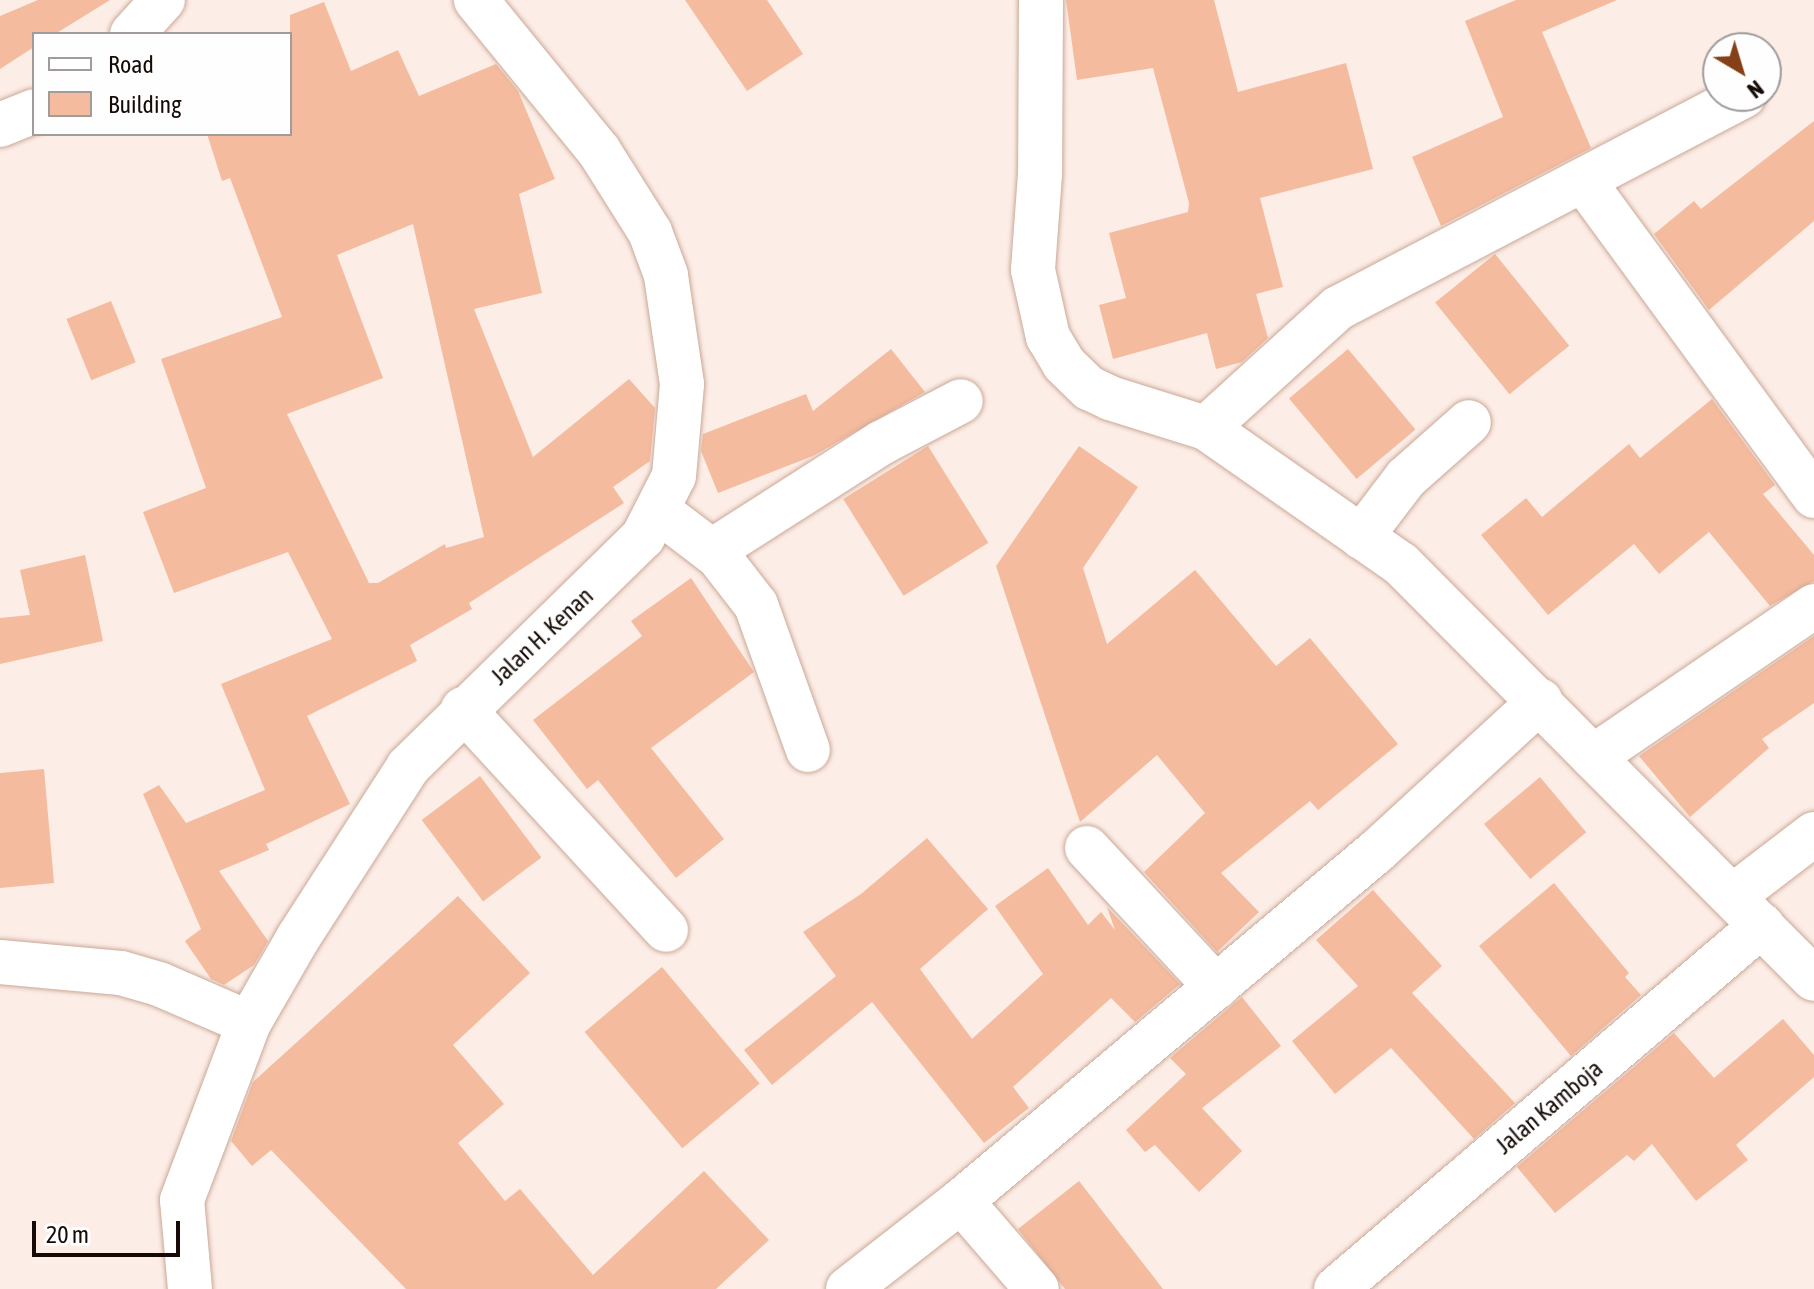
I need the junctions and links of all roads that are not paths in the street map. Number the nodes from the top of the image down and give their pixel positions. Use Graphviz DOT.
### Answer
graph roads {
  1 [pos="163,0"];
  2 [pos="476,0"];
  3 [pos="1041,0"];
  4 [pos="134,32"];
  5 [pos="32,112"];
  6 [pos="1714,112"];
  7 [pos="0,125"];
  8 [pos="1585,183"];
  9 [pos="961,401"];
  10 [pos="1469,422"];
  11 [pos="1206,428"];
  12 [pos="1814,496"];
  13 [pos="660,512"];
  14 [pos="1361,537"];
  15 [pos="712,551"];
  16 [pos="1814,606"];
  17 [pos="1540,701"];
  18 [pos="463,709"];
  19 [pos="808,750"];
  20 [pos="1593,757"];
  21 [pos="1814,834"];
  22 [pos="1087,848"];
  23 [pos="1747,911"];
  24 [pos="666,930"];
  25 [pos="0,962"];
  26 [pos="1814,979"];
  27 [pos="1216,987"];
  28 [pos="249,1023"];
  29 [pos="961,1201"];
  30 [pos="190,1289"];
  31 [pos="848,1289"];
  32 [pos="1037,1289"];
  33 [pos="1336,1289"];
  1 -- 4 [label="street"];
  2 -- 13 [label="street, Jalan H. Kenan"];
  3 -- 11 [label="street"];
  5 -- 7 [label="street"];
  6 -- 8 [label="street"];
  8 -- 11 [label="street"];
  8 -- 12 [label="street"];
  9 -- 15 [label="street"];
  10 -- 14 [label="street"];
  11 -- 14 [label="street"];
  13 -- 15 [label="street"];
  13 -- 18 [label="street, Jalan H. Kenan"];
  14 -- 17 [label="street"];
  15 -- 19 [label="street"];
  16 -- 20 [label="street"];
  17 -- 20 [label="street"];
  17 -- 27 [label="street"];
  18 -- 24 [label="street"];
  18 -- 28 [label="street, Jalan H. Kenan"];
  20 -- 23 [label="street"];
  21 -- 23 [label="street, Jalan Kamboja"];
  22 -- 27 [label="street"];
  23 -- 26 [label="street"];
  23 -- 33 [label="street, Jalan Kamboja"];
  25 -- 28 [label="street"];
  27 -- 29 [label="street"];
  28 -- 30 [label="street, Jalan H. Kenan"];
  29 -- 31 [label="street"];
  29 -- 32 [label="street"];
}
